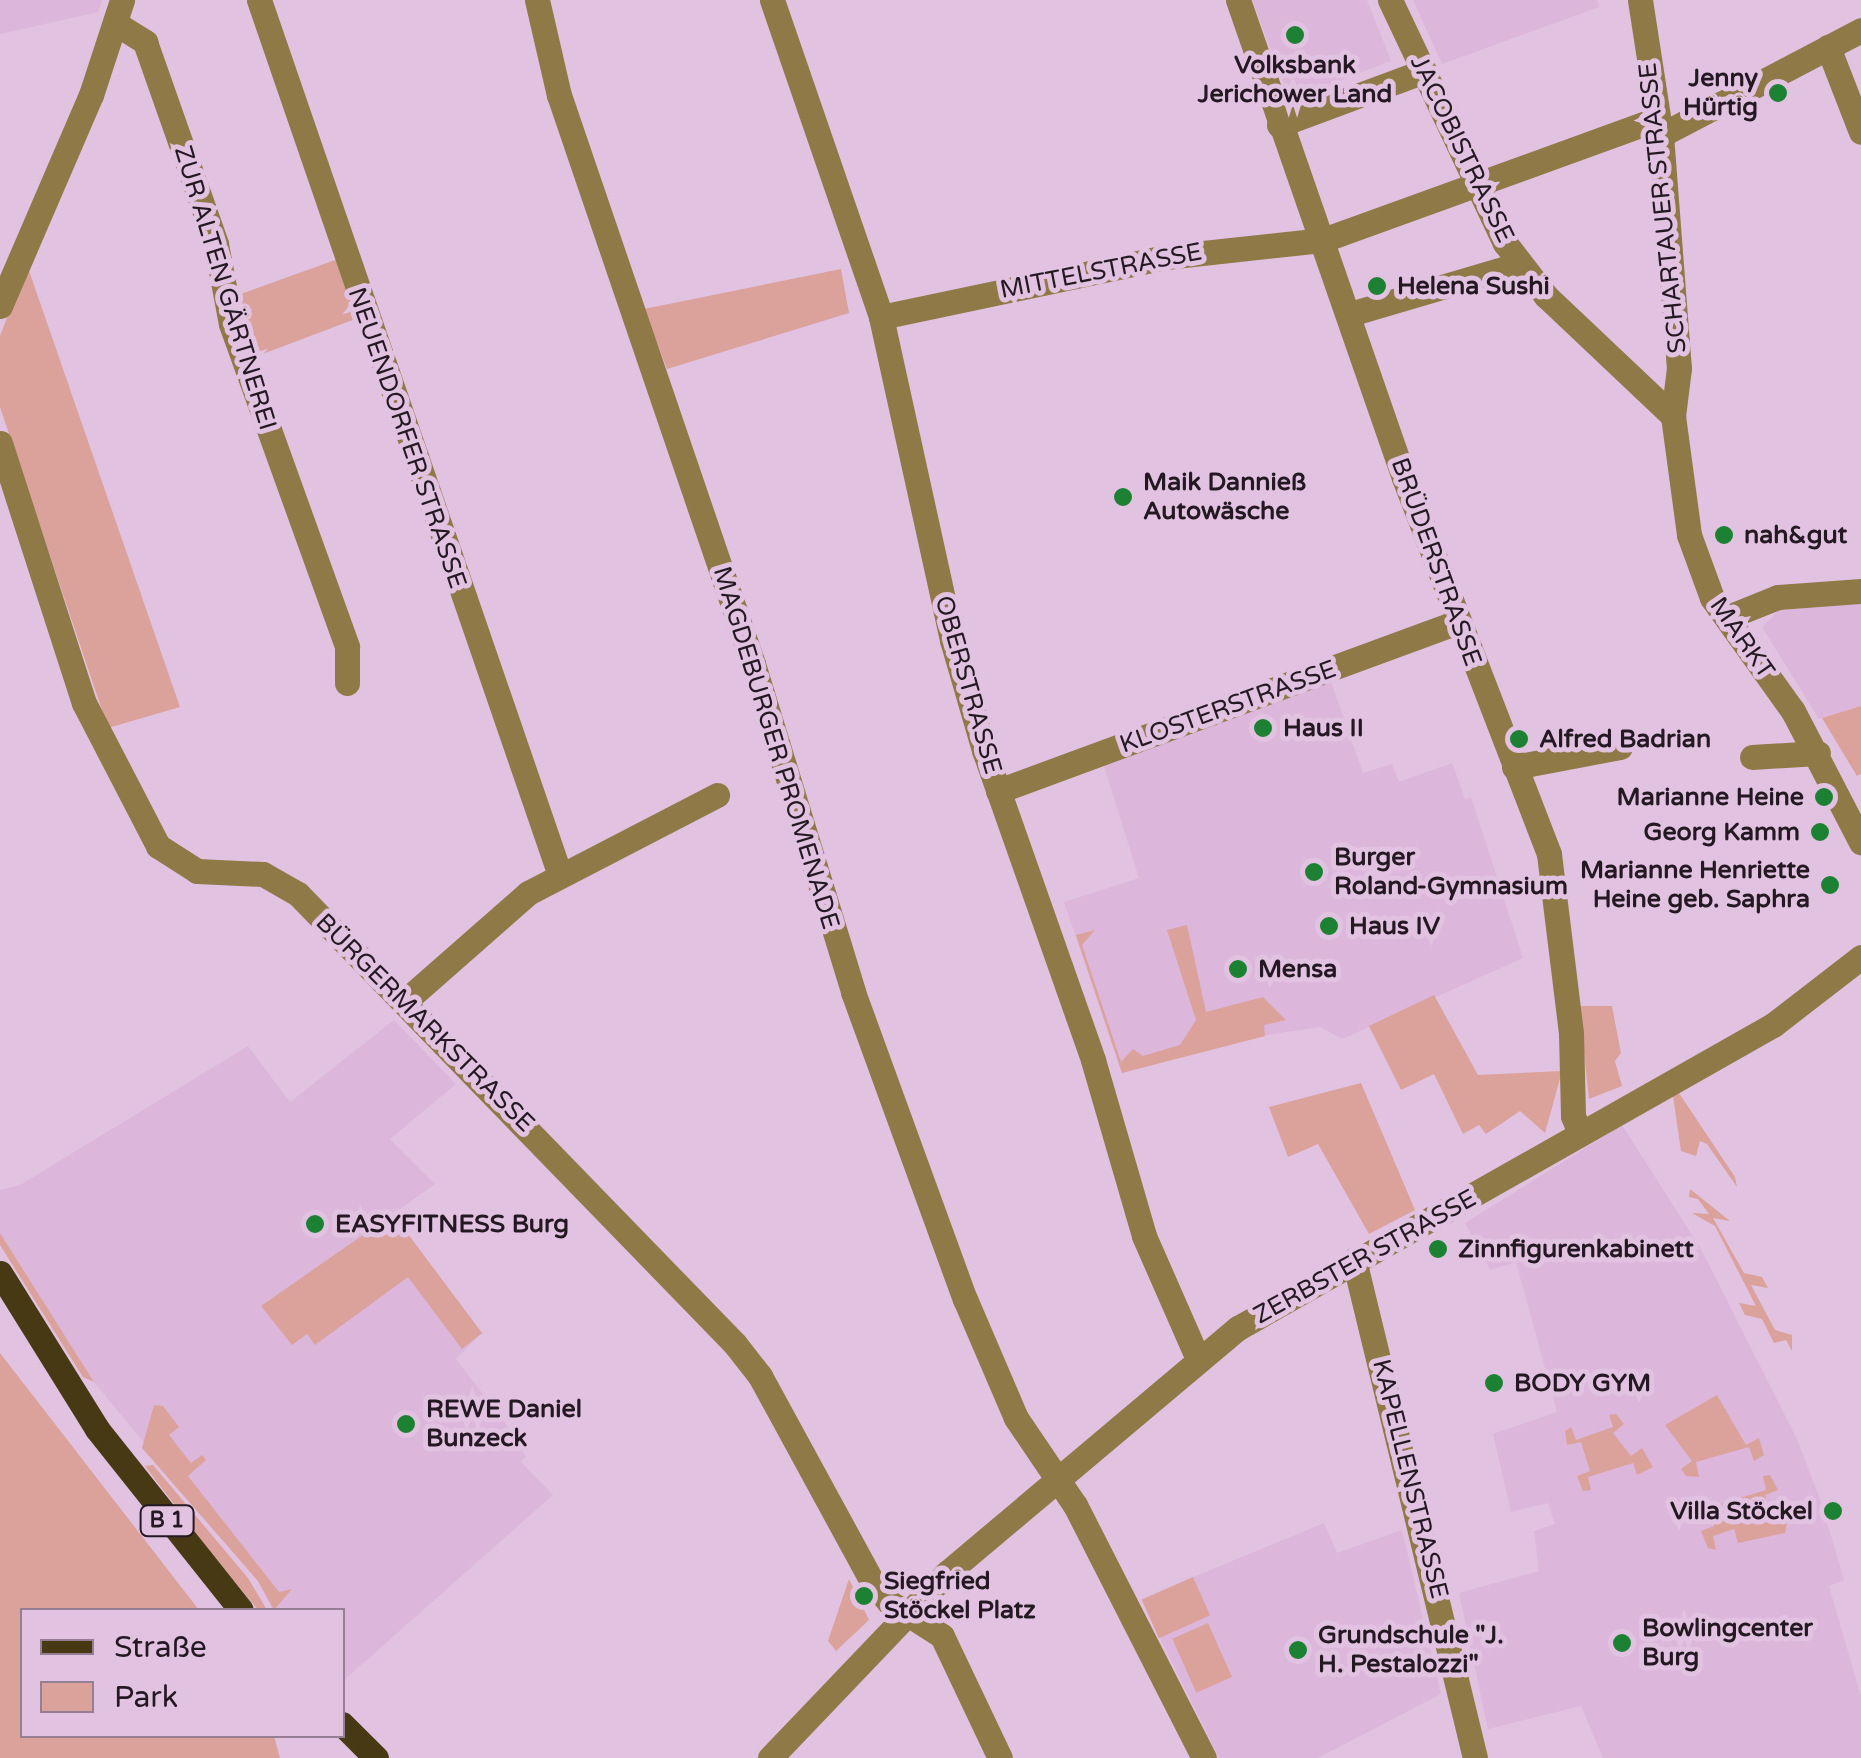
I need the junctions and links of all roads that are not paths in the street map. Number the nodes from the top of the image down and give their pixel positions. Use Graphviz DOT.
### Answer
graph roads {
  1 [pos="259,0"];
  2 [pos="537,0"];
  3 [pos="772,0"];
  4 [pos="1238,0"];
  5 [pos="1390,0"];
  6 [pos="1640,0"];
  7 [pos="119,12"];
  8 [pos="1861,30"];
  9 [pos="1828,47"];
  10 [pos="1424,71"];
  11 [pos="1279,126"];
  12 [pos="1660,127"];
  13 [pos="1861,132"];
  14 [pos="1476,182"];
  15 [pos="1323,240"];
  16 [pos="1520,264"];
  17 [pos="0,306"];
  18 [pos="1350,314"];
  19 [pos="881,317"];
  20 [pos="1673,416"];
  21 [pos="0,443"];
  22 [pos="1861,592"];
  23 [pos="1728,617"];
  24 [pos="1458,622"];
  25 [pos="347,683"];
  26 [pos="1620,747"];
  27 [pos="1818,753"];
  28 [pos="1752,757"];
  29 [pos="1514,767"];
  30 [pos="998,792"];
  31 [pos="717,795"];
  32 [pos="1861,842"];
  33 [pos="560,875"];
  34 [pos="1861,958"];
  35 [pos="404,1002"];
  36 [pos="1580,1133"];
  37 [pos="1354,1260"];
  38 [pos="0,1273"];
  39 [pos="1198,1359"];
  40 [pos="1057,1478"];
  41 [pos="239,1608"];
  42 [pos="909,1611"];
  43 [pos="345,1727"];
  44 [pos="376,1758"];
  45 [pos="770,1758"];
  46 [pos="1000,1758"];
  47 [pos="1204,1758"];
  48 [pos="1475,1758"];
  1 -- 33 [label="street, NEUENDORFER STRASSE"];
  2 -- 40 [label="street, MAGDEBURGER PROMENADE"];
  3 -- 19 [label="street, OBERSTRASSE"];
  4 -- 11 [label="street, BRÜDERSTRASSE"];
  5 -- 10 [label="street, JACOBISTRASSE"];
  6 -- 12 [label="street, SCHARTAUER STRASSE"];
  7 -- 17 [label="street"];
  7 -- 25 [label="street, ZUR ALTEN GÄRTNEREI"];
  8 -- 9 [label="street, MITTELSTRASSE"];
  9 -- 12 [label="street, MITTELSTRASSE"];
  9 -- 13 [label="street"];
  10 -- 11 [label="street"];
  10 -- 14 [label="street, JACOBISTRASSE"];
  11 -- 15 [label="street, BRÜDERSTRASSE"];
  12 -- 14 [label="street, MITTELSTRASSE"];
  12 -- 20 [label="street, SCHARTAUER STRASSE"];
  14 -- 15 [label="street, MITTELSTRASSE"];
  14 -- 16 [label="street, JACOBISTRASSE"];
  15 -- 18 [label="street, BRÜDERSTRASSE"];
  15 -- 19 [label="street, MITTELSTRASSE"];
  16 -- 18 [label="street"];
  16 -- 20 [label="street, JACOBISTRASSE"];
  18 -- 24 [label="street, BRÜDERSTRASSE"];
  19 -- 30 [label="street, OBERSTRASSE"];
  20 -- 23 [label="street, MARKT"];
  21 -- 35 [label="street, BÜRGERMARKSTRASSE"];
  22 -- 23 [label="street"];
  23 -- 27 [label="street, MARKT"];
  24 -- 29 [label="street, BRÜDERSTRASSE"];
  24 -- 30 [label="street, KLOSTERSTRASSE"];
  26 -- 29 [label="street"];
  27 -- 28 [label="street"];
  27 -- 32 [label="street, MARKT"];
  29 -- 36 [label="street, BRÜDERSTRASSE"];
  30 -- 39 [label="street, OBERSTRASSE"];
  31 -- 33 [label="street"];
  33 -- 35 [label="street"];
  34 -- 36 [label="street, ZERBSTER STRASSE"];
  35 -- 42 [label="street, BÜRGERMARKSTRASSE"];
  36 -- 37 [label="street, ZERBSTER STRASSE"];
  37 -- 39 [label="street, ZERBSTER STRASSE"];
  37 -- 48 [label="street, KAPELLENSTRASSE"];
  38 -- 41 [label="main road, B 1"];
  39 -- 40 [label="street, ZERBSTER STRASSE"];
  40 -- 42 [label="street, ZERBSTER STRASSE"];
  40 -- 47 [label="street, MAGDEBURGER PROMENADE"];
  42 -- 45 [label="street, ZERBSTER STRASSE"];
  42 -- 46 [label="street, BÜRGERMARKSTRASSE"];
  43 -- 44 [label="main road"];
}
